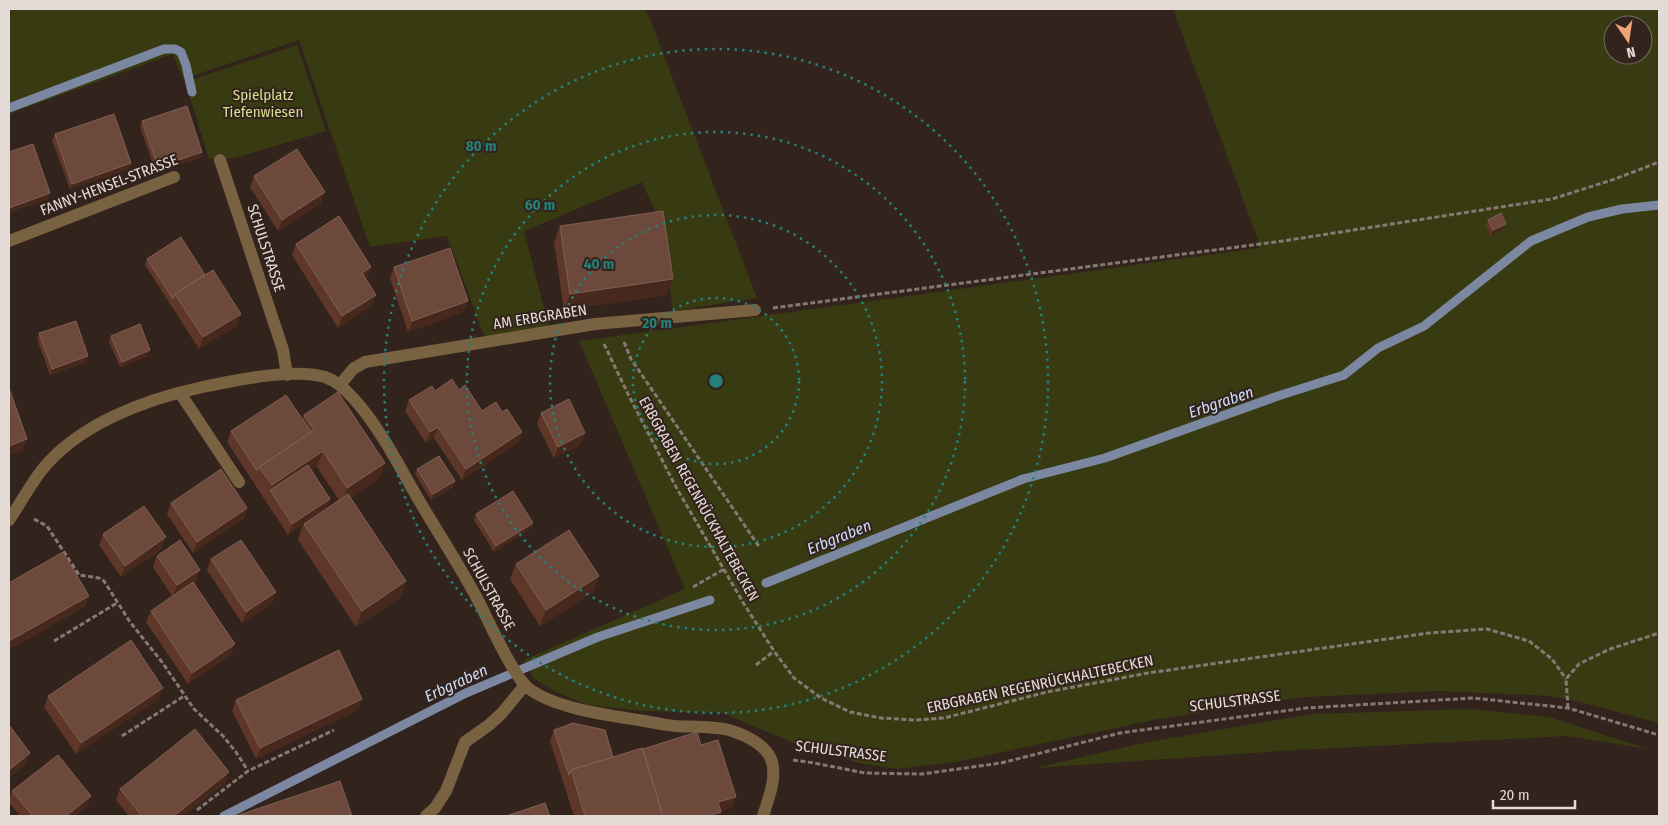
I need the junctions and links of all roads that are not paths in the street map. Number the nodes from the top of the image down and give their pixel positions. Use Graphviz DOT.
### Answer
graph roads {
  1 [pos="220,160"];
  2 [pos="174,177"];
  3 [pos="9,241"];
  4 [pos="755,310"];
  5 [pos="287,375"];
  6 [pos="340,385"];
  7 [pos="180,393"];
  8 [pos="239,482"];
  9 [pos="9,520"];
  10 [pos="525,685"];
  11 [pos="426,816"];
  12 [pos="763,816"];
  1 -- 5 [label="street, SCHULSTRASSE"];
  2 -- 3 [label="street, FANNY-HENSEL-STRASSE"];
  4 -- 6 [label="street, AM ERBGRABEN"];
  5 -- 6 [label="street, SCHULSTRASSE"];
  5 -- 7 [label="street, SCHULSTRASSE"];
  6 -- 10 [label="street, SCHULSTRASSE"];
  7 -- 8 [label="street"];
  7 -- 9 [label="street, SCHULSTRASSE"];
  10 -- 11 [label="street"];
  10 -- 12 [label="street, SCHULSTRASSE"];
}
